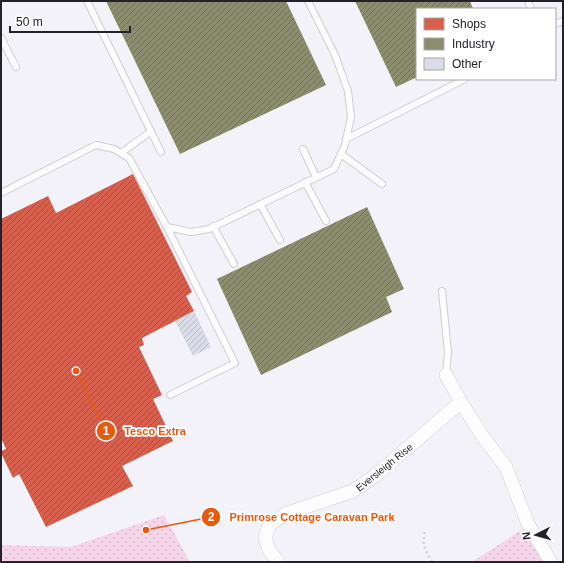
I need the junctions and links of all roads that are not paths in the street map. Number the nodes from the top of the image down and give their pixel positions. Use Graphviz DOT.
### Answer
graph roads {
  1 [pos="87,1"];
  2 [pos="308,1"];
  3 [pos="1,38"];
  4 [pos="16,67"];
  5 [pos="463,80"];
  6 [pos="150,132"];
  7 [pos="346,139"];
  8 [pos="303,149"];
  9 [pos="161,152"];
  10 [pos="121,153"];
  11 [pos="341,154"];
  12 [pos="316,177"];
  13 [pos="305,182"];
  14 [pos="382,184"];
  15 [pos="1,193"];
  16 [pos="260,204"];
  17 [pos="326,221"];
  18 [pos="213,226"];
  19 [pos="167,228"];
  20 [pos="280,240"];
  21 [pos="234,264"];
  22 [pos="442,291"];
  23 [pos="446,375"];
  24 [pos="170,395"];
  25 [pos="461,402"];
  26 [pos="278,562"];
  27 [pos="551,562"];
  1 -- 6 [label="lane"];
  2 -- 7 [label="lane"];
  3 -- 4 [label="lane"];
  5 -- 7 [label="lane"];
  6 -- 9 [label="lane"];
  6 -- 10 [label="lane"];
  7 -- 11 [label="lane"];
  8 -- 12 [label="lane"];
  10 -- 15 [label="lane"];
  10 -- 19 [label="lane"];
  11 -- 12 [label="lane"];
  11 -- 14 [label="lane"];
  12 -- 13 [label="lane"];
  13 -- 16 [label="lane"];
  13 -- 17 [label="lane"];
  16 -- 18 [label="lane"];
  16 -- 20 [label="lane"];
  18 -- 19 [label="lane"];
  18 -- 21 [label="lane"];
  19 -- 24 [label="lane"];
  22 -- 23 [label="lane"];
  23 -- 25 [label="street"];
  25 -- 26 [label="street, Eversleigh Rise"];
  25 -- 27 [label="street"];
}
